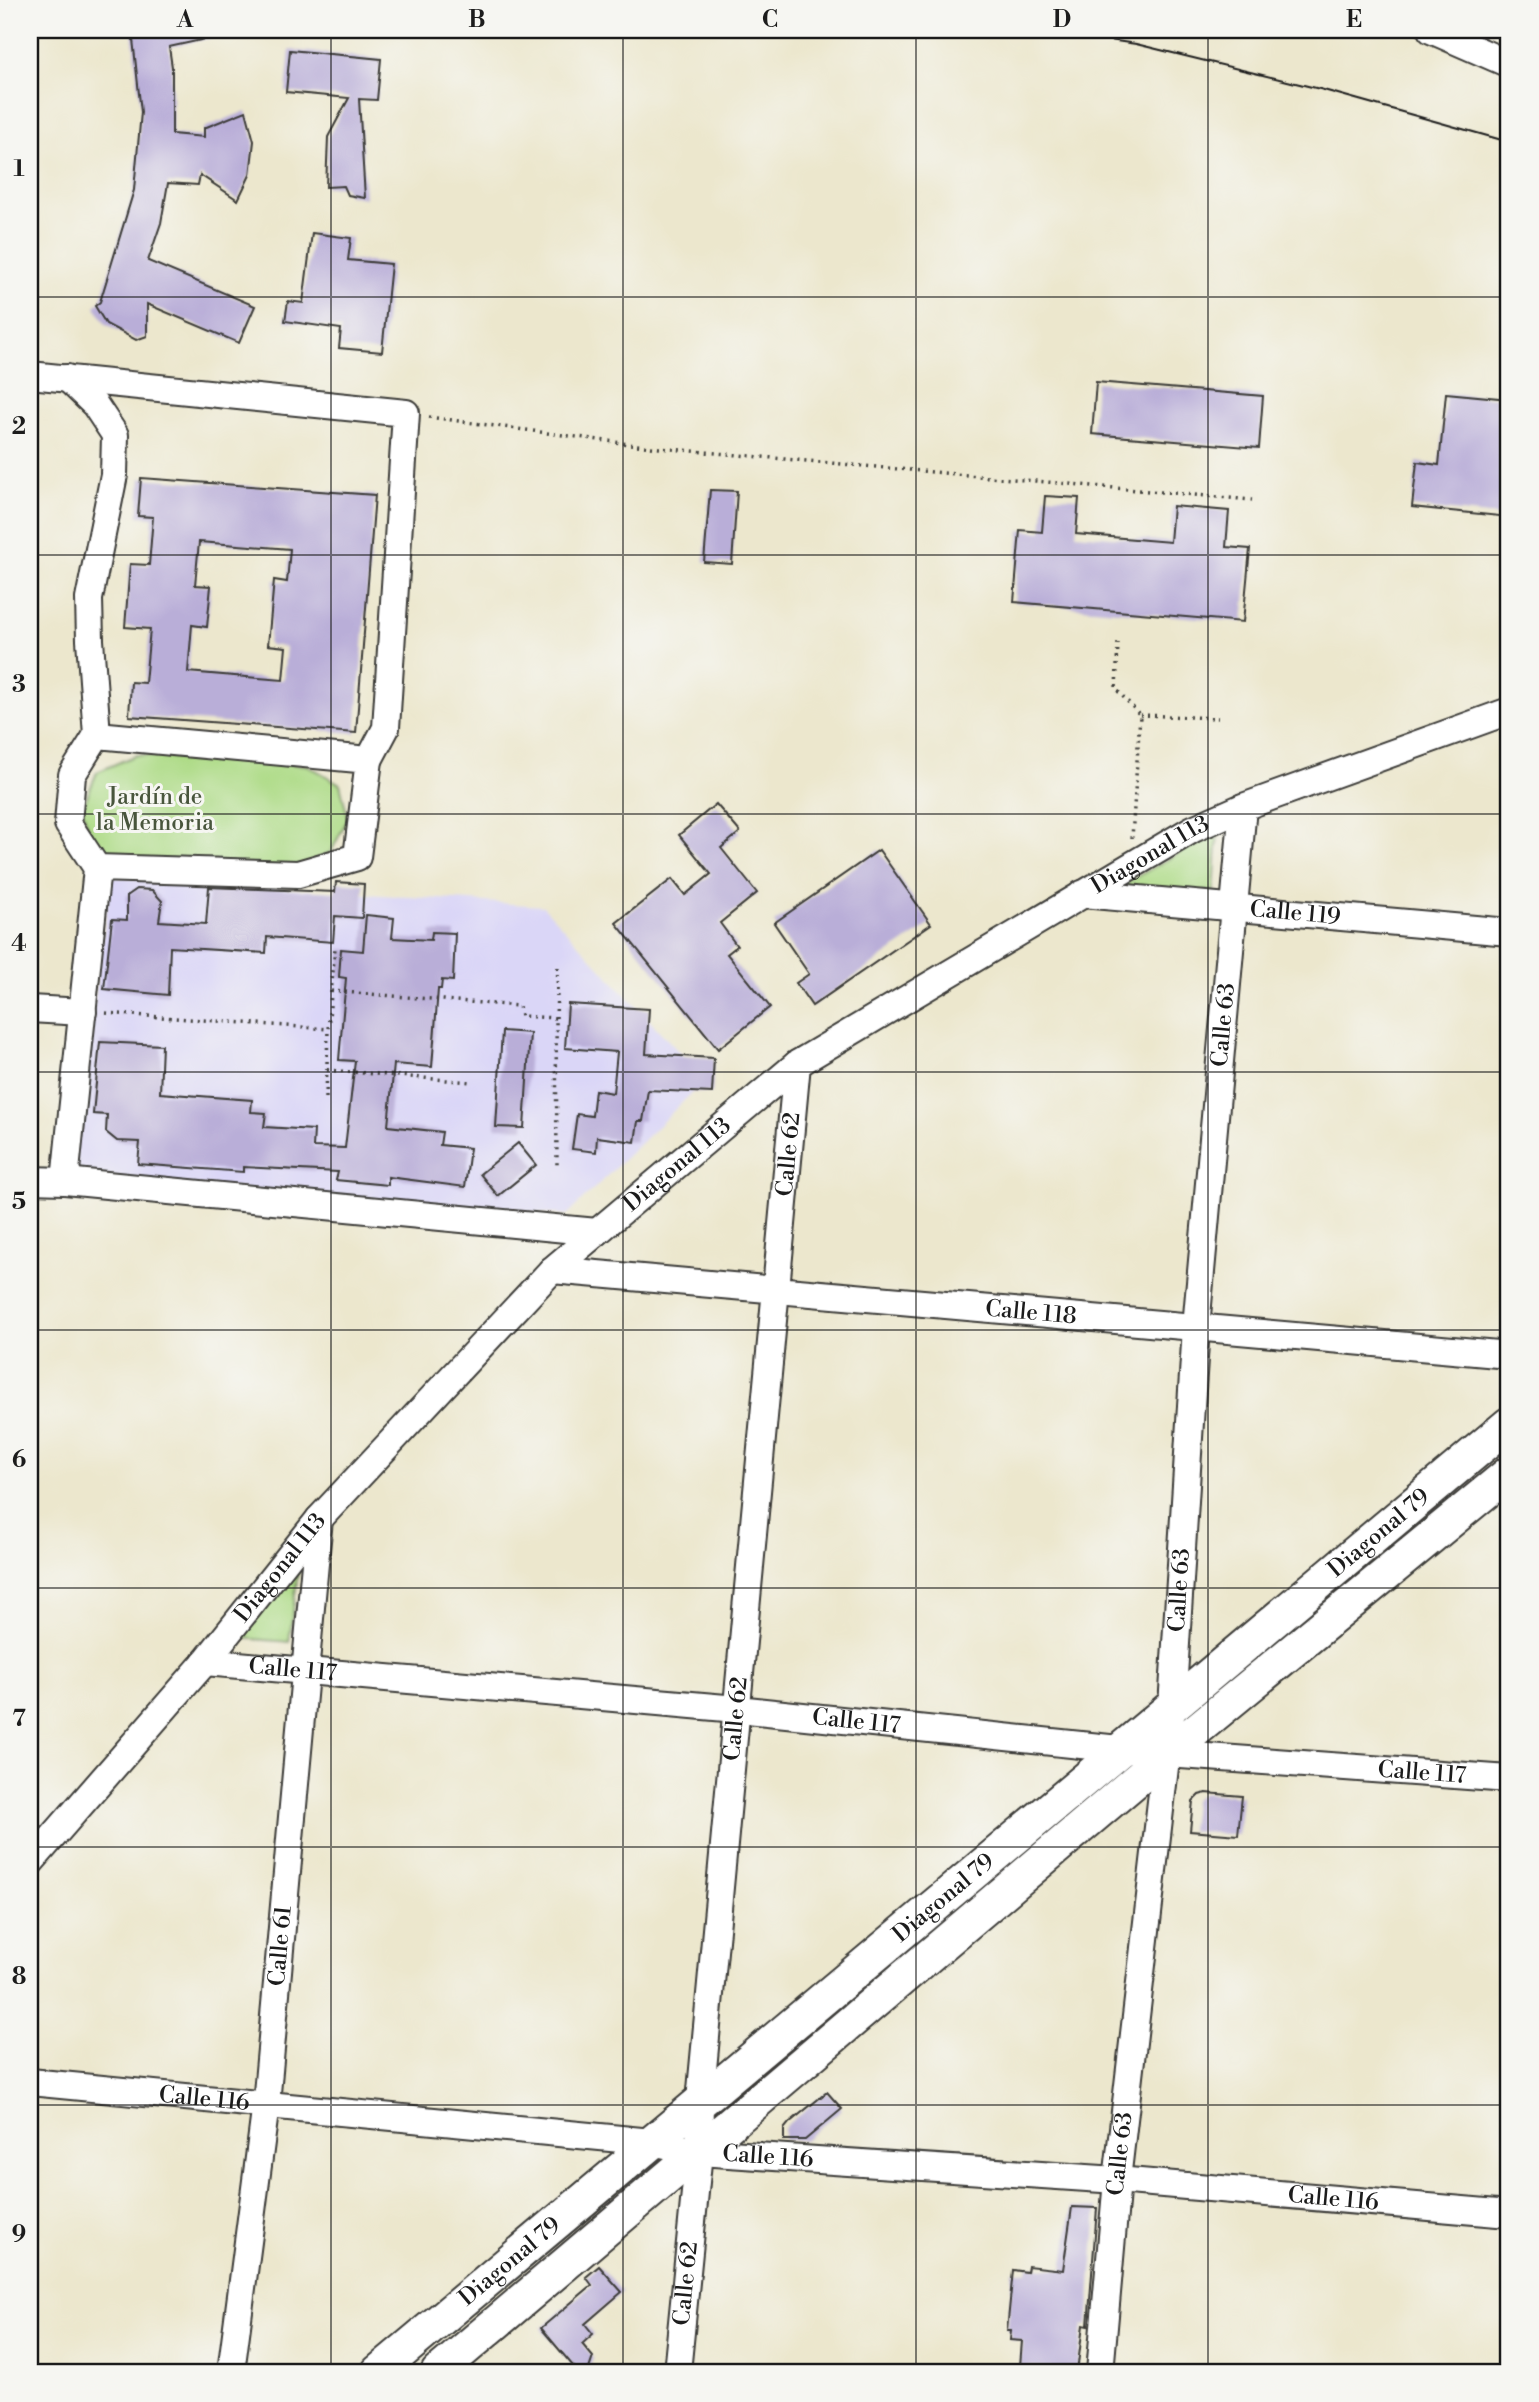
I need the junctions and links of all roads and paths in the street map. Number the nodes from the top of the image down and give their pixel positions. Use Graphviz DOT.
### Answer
graph roads {
  1 [pos="1430,30"];
  2 [pos="1509,64"];
  3 [pos="30,375"];
  4 [pos="67,378"];
  5 [pos="406,413"];
  6 [pos="1252,500"];
  7 [pos="1118,643"];
  8 [pos="1509,711"];
  9 [pos="1140,715"];
  10 [pos="1218,718"];
  11 [pos="97,735"];
  12 [pos="369,760"];
  13 [pos="1243,807"];
  14 [pos="1130,864"];
  15 [pos="97,868"];
  16 [pos="1082,894"];
  17 [pos="1234,908"];
  18 [pos="1509,932"];
  19 [pos="335,948"];
  20 [pos="558,965"];
  21 [pos="331,991"];
  22 [pos="30,1009"];
  23 [pos="83,1012"];
  24 [pos="556,1018"];
  25 [pos="328,1029"];
  26 [pos="797,1064"];
  27 [pos="327,1070"];
  28 [pos="471,1082"];
  29 [pos="326,1098"];
  30 [pos="557,1166"];
  31 [pos="30,1180"];
  32 [pos="65,1181"];
  33 [pos="597,1232"];
  34 [pos="552,1270"];
  35 [pos="776,1289"];
  36 [pos="1196,1327"];
  37 [pos="1509,1355"];
  38 [pos="1509,1424"];
  39 [pos="1509,1473"];
  40 [pos="319,1519"];
  41 [pos="205,1662"];
  42 [pos="305,1671"];
  43 [pos="1172,1707"];
  44 [pos="737,1709"];
  45 [pos="1121,1749"];
  46 [pos="1167,1754"];
  47 [pos="1509,1779"];
  48 [pos="30,1863"];
  49 [pos="30,2082"];
  50 [pos="700,2101"];
  51 [pos="266,2104"];
  52 [pos="652,2142"];
  53 [pos="699,2152"];
  54 [pos="1117,2180"];
  55 [pos="1509,2214"];
  56 [pos="231,2372"];
  57 [pos="378,2372"];
  58 [pos="438,2372"];
  59 [pos="677,2372"];
  60 [pos="1100,2372"];
  1 -- 2 [label="street"];
  3 -- 4 [label="street"];
  4 -- 5 [label="street"];
  4 -- 11 [label="street"];
  5 -- 6 [label="path"];
  5 -- 12 [label="street"];
  7 -- 9 [label="path"];
  8 -- 13 [label="street, Diagonal 113"];
  9 -- 10 [label="path"];
  9 -- 14 [label="path"];
  11 -- 12 [label="street"];
  11 -- 15 [label="street"];
  12 -- 15 [label="street"];
  13 -- 14 [label="street, Diagonal 113"];
  13 -- 17 [label="street, Calle 63"];
  14 -- 16 [label="street, Diagonal 113"];
  15 -- 23 [label="street"];
  16 -- 17 [label="street, Calle 119"];
  16 -- 26 [label="street, Diagonal 113"];
  17 -- 18 [label="street, Calle 119"];
  17 -- 36 [label="street, Calle 63"];
  19 -- 21 [label="path"];
  20 -- 24 [label="path"];
  21 -- 24 [label="path"];
  21 -- 25 [label="path"];
  22 -- 23 [label="street"];
  23 -- 25 [label="path"];
  23 -- 32 [label="street"];
  24 -- 30 [label="path"];
  25 -- 27 [label="path"];
  26 -- 33 [label="street, Diagonal 113"];
  26 -- 35 [label="street, Calle 62"];
  27 -- 28 [label="path"];
  27 -- 29 [label="path"];
  31 -- 32 [label="street"];
  32 -- 33 [label="street"];
  33 -- 34 [label="street, Diagonal 113"];
  34 -- 35 [label="street, Calle 118"];
  34 -- 40 [label="street, Diagonal 113"];
  35 -- 36 [label="street, Calle 118"];
  35 -- 44 [label="street, Calle 62"];
  36 -- 37 [label="street, Calle 118"];
  36 -- 43 [label="street, Calle 63"];
  38 -- 43 [label="main road, Diagonal 79"];
  39 -- 46 [label="main road, Diagonal 79"];
  40 -- 41 [label="street, Diagonal 113"];
  40 -- 42 [label="street, Calle 61"];
  41 -- 42 [label="street, Calle 117"];
  41 -- 48 [label="street, Diagonal 113"];
  42 -- 44 [label="street, Calle 117"];
  42 -- 51 [label="street, Calle 61"];
  43 -- 45 [label="main road, Diagonal 79"];
  43 -- 46 [label="street, Calle 63"];
  44 -- 45 [label="street, Calle 117"];
  44 -- 50 [label="street, Calle 62"];
  45 -- 46 [label="street, Calle 117"];
  45 -- 50 [label="main road, Diagonal 79"];
  46 -- 47 [label="street, Calle 117"];
  46 -- 53 [label="main road, Diagonal 79"];
  46 -- 54 [label="street, Calle 63"];
  49 -- 51 [label="street, Calle 116"];
  50 -- 52 [label="main road, Diagonal 79"];
  50 -- 53 [label="street, Calle 62"];
  51 -- 52 [label="street, Calle 116"];
  51 -- 56 [label="street, Calle 61"];
  52 -- 53 [label="street, Calle 116"];
  52 -- 57 [label="main road, Diagonal 79"];
  53 -- 54 [label="street, Calle 116"];
  53 -- 58 [label="main road, Diagonal 79"];
  53 -- 59 [label="street, Calle 62"];
  54 -- 55 [label="street, Calle 116"];
  54 -- 60 [label="street, Calle 63"];
}
